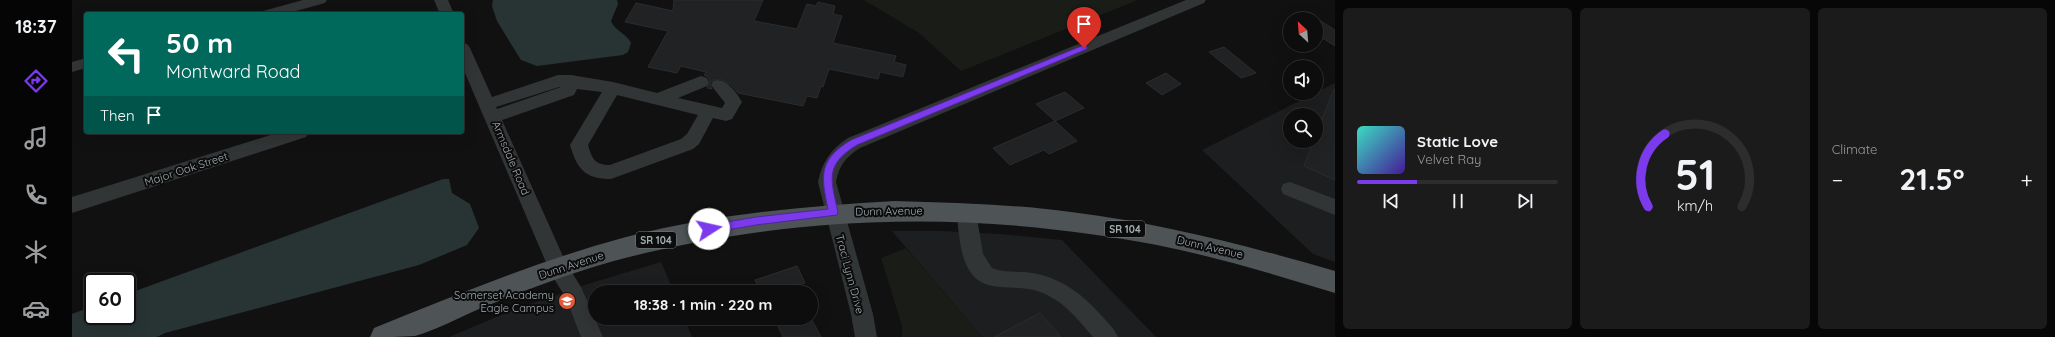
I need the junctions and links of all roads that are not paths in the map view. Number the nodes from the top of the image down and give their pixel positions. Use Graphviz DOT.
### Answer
graph roads {
  1 [pos="320,0"];
  2 [pos="441,0"];
  3 [pos="1199,0"];
  4 [pos="275,12"];
  5 [pos="446,12"];
  6 [pos="464,58"];
  7 [pos="84,64"];
  8 [pos="72,67"];
  9 [pos="468,78"];
  10 [pos="719,85"];
  11 [pos="612,88"];
  12 [pos="731,98"];
  13 [pos="659,99"];
  14 [pos="490,111"];
  15 [pos="708,111"];
  16 [pos="294,134"];
  17 [pos="1290,189"];
  18 [pos="72,205"];
  19 [pos="1335,207"];
  20 [pos="834,212"];
  21 [pos="967,212"];
  22 [pos="558,268"];
  23 [pos="1335,282"];
  24 [pos="383,337"];
  25 [pos="592,337"];
  26 [pos="866,337"];
  27 [pos="1107,337"];
  1 -- 4 [label="street"];
  2 -- 5 [label="street"];
  3 -- 20 [label="street, Traci Lynn Drive"];
  6 -- 9 [label="street, Armsdale Road"];
  7 -- 8 [label="street"];
  9 -- 14 [label="street, Armsdale Road"];
  10 -- 12 [label="street"];
  11 -- 13 [label="street"];
  11 -- 14 [label="street"];
  11 -- 15 [label="street"];
  12 -- 13 [label="street"];
  12 -- 15 [label="street"];
  13 -- 15 [label="street"];
  14 -- 22 [label="street, Armsdale Road"];
  16 -- 18 [label="street, Major Oak Street"];
  17 -- 19 [label="street"];
  20 -- 21 [label="main road, Dunn Avenue / SR 104"];
  20 -- 22 [label="main road, Dunn Avenue / SR 104"];
  20 -- 26 [label="street, Traci Lynn Drive"];
  21 -- 23 [label="main road, Dunn Avenue / SR 104"];
  21 -- 27 [label="street"];
  22 -- 24 [label="main road, Dunn Avenue / SR 104"];
  22 -- 25 [label="street, Armsdale Road"];
}
